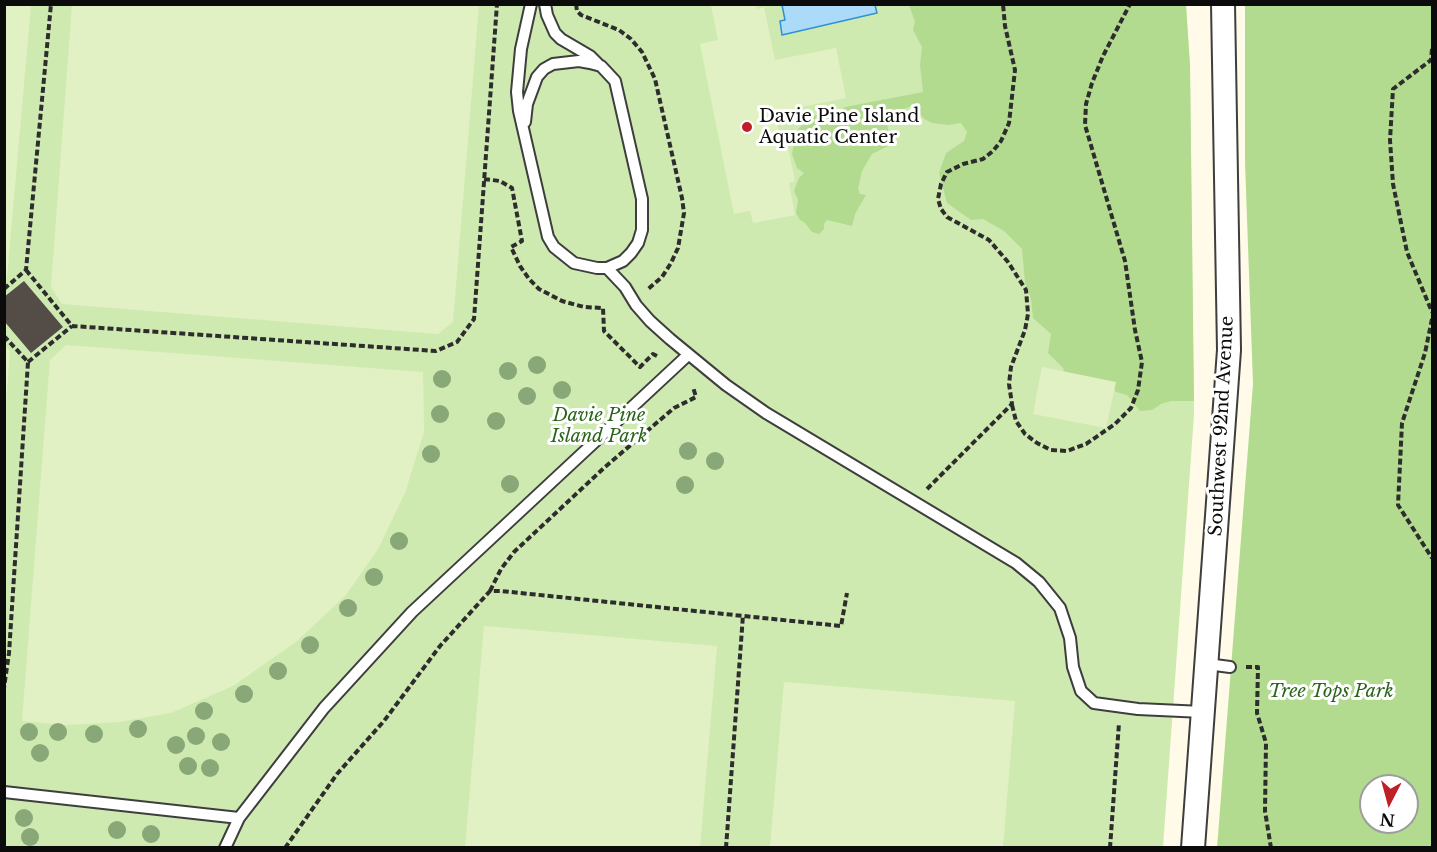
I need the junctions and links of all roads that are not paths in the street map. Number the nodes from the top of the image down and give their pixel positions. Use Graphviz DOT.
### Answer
graph roads {
  1 [pos="531,4"];
  2 [pos="545,4"];
  3 [pos="1223,4"];
  4 [pos="601,66"];
  5 [pos="525,132"];
  6 [pos="607,268"];
  7 [pos="688,355"];
  8 [pos="1207,664"];
  9 [pos="1230,667"];
  10 [pos="1203,712"];
  11 [pos="4,792"];
  12 [pos="239,818"];
  13 [pos="225,848"];
  14 [pos="1193,848"];
  1 -- 5 [label="lane"];
  2 -- 4 [label="lane"];
  3 -- 8 [label="street, Southwest 92nd Avenue"];
  4 -- 5 [label="lane"];
  4 -- 6 [label="lane"];
  5 -- 6 [label="lane"];
  6 -- 7 [label="lane"];
  7 -- 10 [label="lane"];
  7 -- 12 [label="lane"];
  8 -- 9 [label="lane"];
  8 -- 10 [label="street, Southwest 92nd Avenue"];
  10 -- 14 [label="street, Southwest 92nd Avenue"];
  11 -- 12 [label="lane"];
  12 -- 13 [label="lane"];
}
